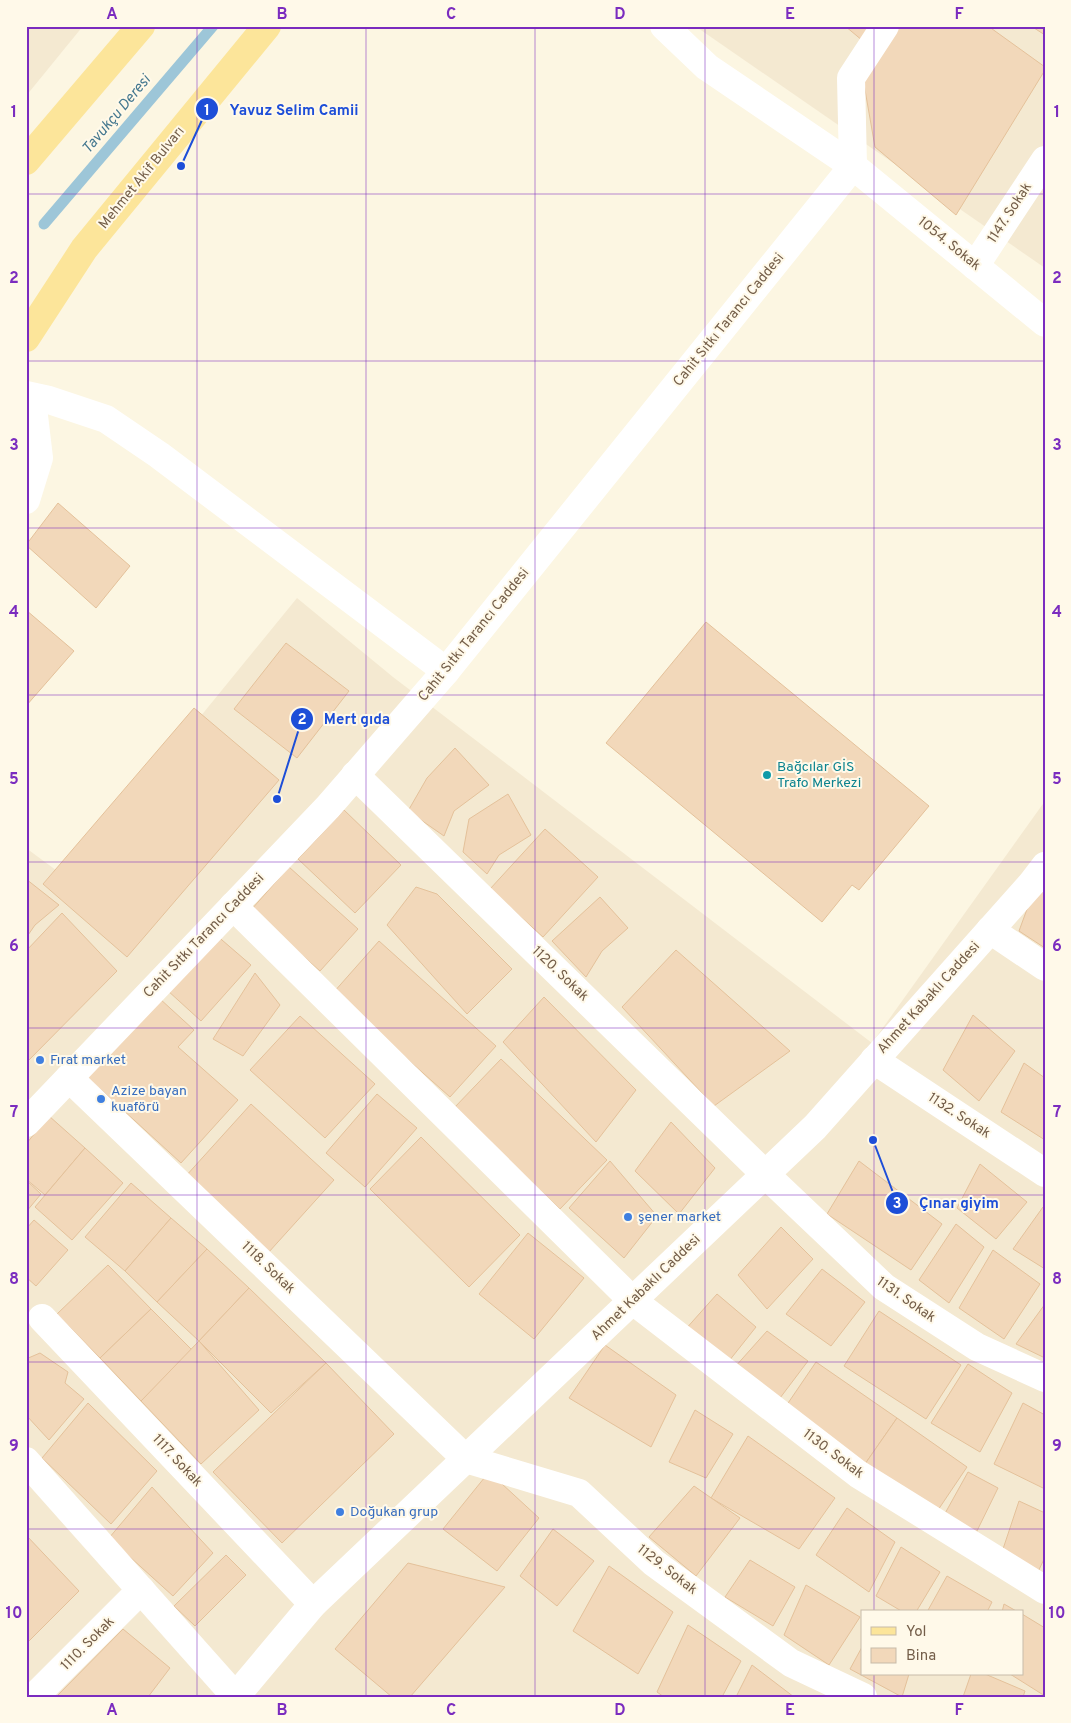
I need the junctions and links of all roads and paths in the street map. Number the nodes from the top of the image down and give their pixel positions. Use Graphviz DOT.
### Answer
graph roads {
  1 [pos="141,26"];
  2 [pos="267,26"];
  3 [pos="885,26"];
  4 [pos="666,27"];
  5 [pos="26,160"];
  6 [pos="1045,160"];
  7 [pos="853,166"];
  8 [pos="975,266"];
  9 [pos="1045,323"];
  10 [pos="26,338"];
  11 [pos="26,395"];
  12 [pos="26,402"];
  13 [pos="26,500"];
  14 [pos="446,671"];
  15 [pos="355,774"];
  16 [pos="1045,866"];
  17 [pos="233,906"];
  18 [pos="990,930"];
  19 [pos="1045,967"];
  20 [pos="874,1060"];
  21 [pos="69,1078"];
  22 [pos="28,1117"];
  23 [pos="1045,1173"];
  24 [pos="765,1174"];
  25 [pos="633,1300"];
  26 [pos="42,1318"];
  27 [pos="1045,1378"];
  28 [pos="466,1459"];
  29 [pos="26,1461"];
  30 [pos="141,1590"];
  31 [pos="1045,1590"];
  32 [pos="313,1604"];
  33 [pos="34,1697"];
  34 [pos="236,1697"];
  35 [pos="863,1697"];
  1 -- 5 [label="main road"];
  2 -- 10 [label="main road, Mehmet Akif Bulvarı"];
  3 -- 7 [label="street"];
  4 -- 7 [label="street, 1054. Sokak"];
  6 -- 8 [label="street, 1147. Sokak"];
  7 -- 8 [label="street, 1054. Sokak"];
  7 -- 14 [label="street, Cahit Sıtkı Tarancı Caddesi"];
  8 -- 9 [label="street, 1054. Sokak"];
  11 -- 14 [label="street"];
  12 -- 13 [label="street"];
  14 -- 15 [label="street, Cahit Sıtkı Tarancı Caddesi"];
  15 -- 17 [label="street, Cahit Sıtkı Tarancı Caddesi"];
  15 -- 24 [label="street, 1120. Sokak"];
  16 -- 18 [label="street, Ahmet Kabaklı Caddesi"];
  17 -- 21 [label="street, Cahit Sıtkı Tarancı Caddesi"];
  17 -- 25 [label="street, 1130. Sokak"];
  18 -- 19 [label="street"];
  18 -- 20 [label="street, Ahmet Kabaklı Caddesi"];
  20 -- 23 [label="street, 1132. Sokak"];
  20 -- 24 [label="street, Ahmet Kabaklı Caddesi"];
  21 -- 22 [label="street, Cahit Sıtkı Tarancı Caddesi"];
  21 -- 28 [label="street, 1118. Sokak"];
  24 -- 25 [label="street, Ahmet Kabaklı Caddesi"];
  24 -- 27 [label="street, 1131. Sokak"];
  25 -- 28 [label="street, Ahmet Kabaklı Caddesi"];
  25 -- 31 [label="street, 1130. Sokak"];
  26 -- 32 [label="street, 1117. Sokak"];
  28 -- 32 [label="street, Ahmet Kabaklı Caddesi"];
  28 -- 35 [label="street, 1129. Sokak"];
  29 -- 30 [label="street"];
  30 -- 33 [label="street, 1110. Sokak"];
  30 -- 34 [label="street"];
  32 -- 34 [label="street, Ahmet Kabaklı Caddesi"];
}
